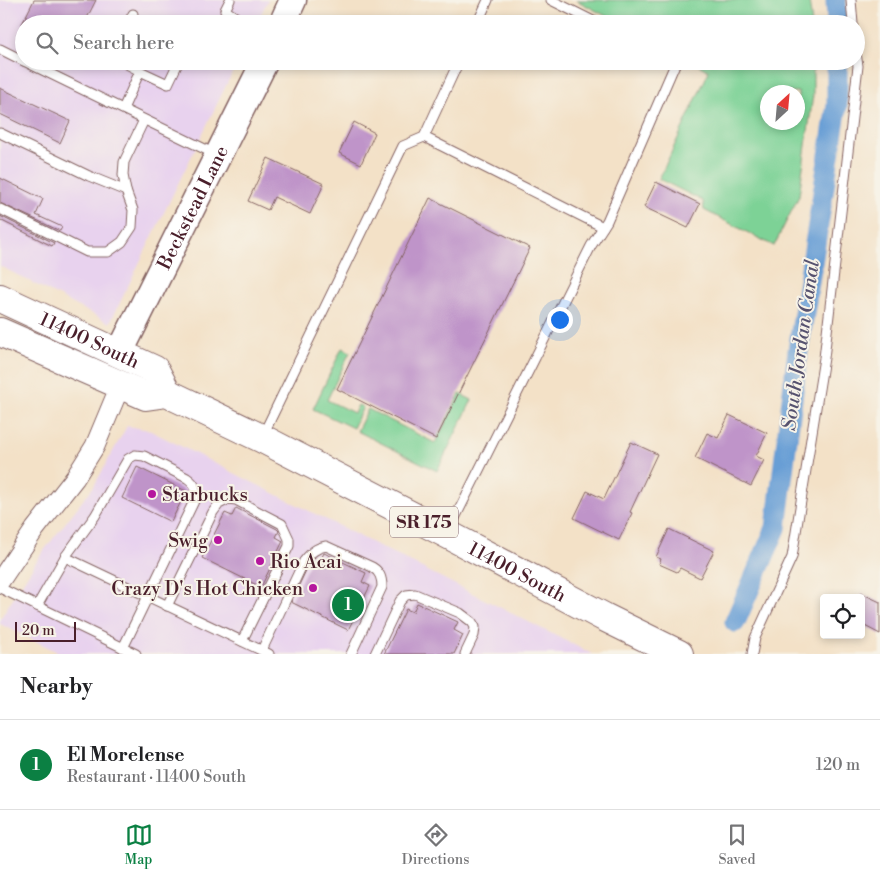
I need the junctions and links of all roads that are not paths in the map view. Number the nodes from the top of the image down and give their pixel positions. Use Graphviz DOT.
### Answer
graph roads {
  1 [pos="230,0"];
  2 [pos="293,0"];
  3 [pos="488,0"];
  4 [pos="551,0"];
  5 [pos="851,0"];
  6 [pos="232,15"];
  7 [pos="286,15"];
  8 [pos="481,15"];
  9 [pos="581,15"];
  10 [pos="852,15"];
  11 [pos="0,49"];
  12 [pos="15,56"];
  13 [pos="42,70"];
  14 [pos="175,70"];
  15 [pos="261,70"];
  16 [pos="455,70"];
  17 [pos="672,70"];
  18 [pos="858,70"];
  19 [pos="140,71"];
  20 [pos="123,110"];
  21 [pos="144,120"];
  22 [pos="0,133"];
  23 [pos="424,137"];
  24 [pos="218,156"];
  25 [pos="126,191"];
  26 [pos="0,209"];
  27 [pos="603,227"];
  28 [pos="0,298"];
  29 [pos="0,332"];
  30 [pos="119,354"];
  31 [pos="120,386"];
  32 [pos="167,393"];
  33 [pos="261,438"];
  34 [pos="447,534"];
  35 [pos="65,557"];
  36 [pos="0,582"];
  37 [pos="0,588"];
  38 [pos="148,596"];
  39 [pos="37,606"];
  40 [pos="168,606"];
  41 [pos="242,641"];
  42 [pos="123,648"];
  43 [pos="266,652"];
  44 [pos="136,654"];
  45 [pos="351,654"];
  46 [pos="375,654"];
  47 [pos="465,654"];
  48 [pos="680,654"];
  49 [pos="752,654"];
  1 -- 6 [label="lane"];
  2 -- 7 [label="street"];
  3 -- 8 [label="lane"];
  4 -- 9 [label="lane"];
  5 -- 10 [label="lane"];
  11 -- 12 [label="lane"];
  13 -- 20 [label="lane"];
  14 -- 19 [label="lane"];
  15 -- 24 [label="street, Beckstead Lane"];
  16 -- 23 [label="lane"];
  17 -- 27 [label="lane"];
  18 -- 49 [label="lane"];
  19 -- 20 [label="lane"];
  20 -- 21 [label="lane"];
  21 -- 24 [label="lane"];
  21 -- 25 [label="lane"];
  22 -- 25 [label="lane"];
  23 -- 27 [label="lane"];
  23 -- 33 [label="lane"];
  24 -- 30 [label="street, Beckstead Lane"];
  25 -- 26 [label="lane"];
  27 -- 34 [label="lane"];
  28 -- 30 [label="main road, 11400 South"];
  29 -- 31 [label="main road, 11400 South / SR 175"];
  30 -- 32 [label="main road, 11400 South"];
  31 -- 32 [label="main road, 11400 South / SR 175"];
  31 -- 36 [label="street"];
  32 -- 33 [label="main road, 11400 South / SR 175"];
  33 -- 34 [label="main road, 11400 South / SR 175"];
  34 -- 48 [label="main road, 11400 South / SR 175"];
  35 -- 38 [label="lane"];
  35 -- 38 [label="lane"];
  35 -- 39 [label="lane"];
  37 -- 39 [label="lane"];
  38 -- 40 [label="lane"];
  38 -- 42 [label="lane"];
  39 -- 42 [label="lane"];
  40 -- 41 [label="lane"];
  40 -- 41 [label="lane"];
  41 -- 43 [label="lane"];
  42 -- 44 [label="lane"];
  43 -- 45 [label="lane"];
  46 -- 47 [label="lane"];
}
